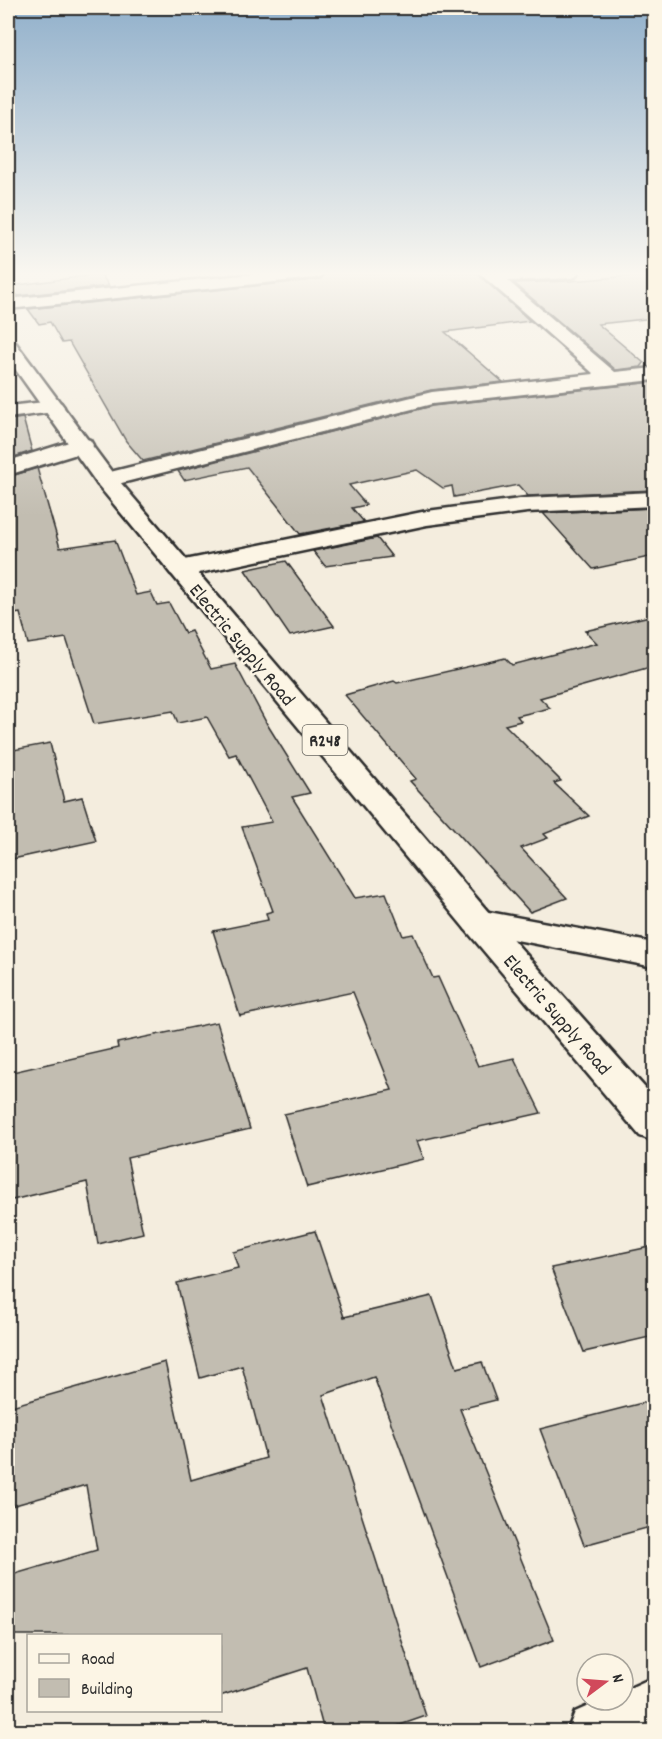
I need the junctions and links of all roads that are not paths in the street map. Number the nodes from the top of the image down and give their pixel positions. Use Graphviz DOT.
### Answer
graph roads {
  1 [pos="15,354"];
  2 [pos="583,354"];
  3 [pos="654,374"];
  4 [pos="611,378"];
  5 [pos="54,407"];
  6 [pos="8,412"];
  7 [pos="82,445"];
  8 [pos="8,468"];
  9 [pos="106,480"];
  10 [pos="654,499"];
  11 [pos="180,569"];
  12 [pos="478,922"];
  13 [pos="654,955"];
  14 [pos="654,1125"];
  15 [pos="654,1705"];
  16 [pos="595,1731"];
  1 -- 5 [label="street, Electric Supply Road / R248"];
  2 -- 4 [label="street"];
  3 -- 4 [label="street"];
  4 -- 9 [label="street"];
  5 -- 6 [label="street"];
  5 -- 7 [label="street, Electric Supply Road / R248"];
  7 -- 8 [label="street"];
  7 -- 9 [label="street, Electric Supply Road / R248"];
  9 -- 11 [label="street, Electric Supply Road / R248"];
  10 -- 11 [label="street"];
  11 -- 12 [label="street, Electric Supply Road / R248"];
  12 -- 13 [label="street"];
  12 -- 14 [label="street, Electric Supply Road / R248"];
  15 -- 16 [label="street"];
}
